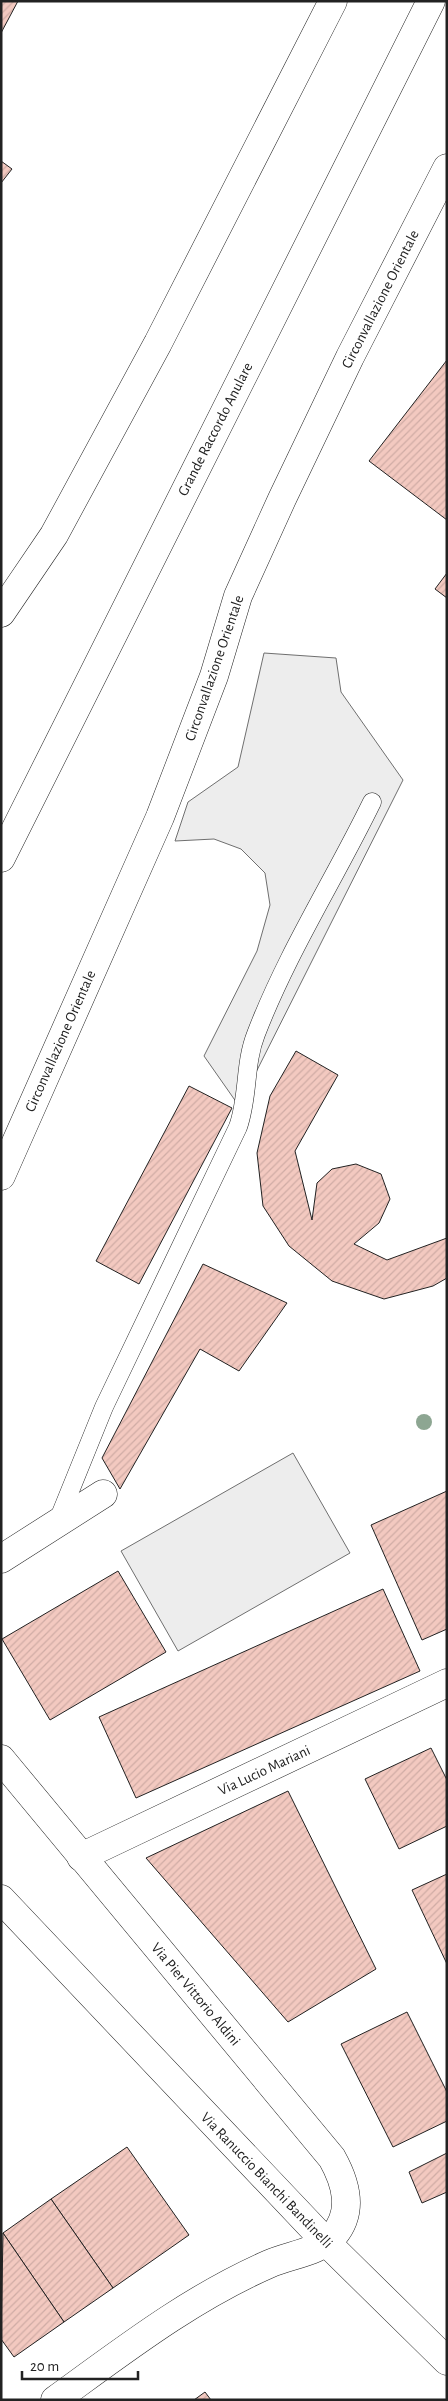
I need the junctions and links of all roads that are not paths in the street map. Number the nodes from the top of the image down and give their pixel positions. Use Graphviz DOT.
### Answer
graph roads {
  1 [pos="333,1"];
  2 [pos="431,1"];
  3 [pos="447,168"];
  4 [pos="1,613"];
  5 [pos="372,802"];
  6 [pos="1,858"];
  7 [pos="1,1176"];
  8 [pos="103,1494"];
  9 [pos="57,1523"];
  10 [pos="1,1559"];
  11 [pos="447,1683"];
  12 [pos="1,1758"];
  13 [pos="81,1857"];
  14 [pos="1,1899"];
  15 [pos="327,2243"];
  16 [pos="447,2361"];
  17 [pos="55,2400"];
  1 -- 4 [label="main road"];
  2 -- 6 [label="main road, Grande Raccordo Anulare"];
  3 -- 7 [label="main road, Circonvallazione Orientale"];
  5 -- 9 [label="lane"];
  8 -- 9 [label="main road"];
  9 -- 10 [label="main road"];
  11 -- 13 [label="main road, Via Lucio Mariani"];
  12 -- 13 [label="main road, Via Pier Vittorio Aldini"];
  13 -- 15 [label="main road, Via Pier Vittorio Aldini"];
  14 -- 15 [label="main road, Via Ranuccio Bianchi Bandinelli"];
  15 -- 16 [label="main road, Via Ranuccio Bianchi Bandinelli"];
  15 -- 17 [label="main road"];
}
